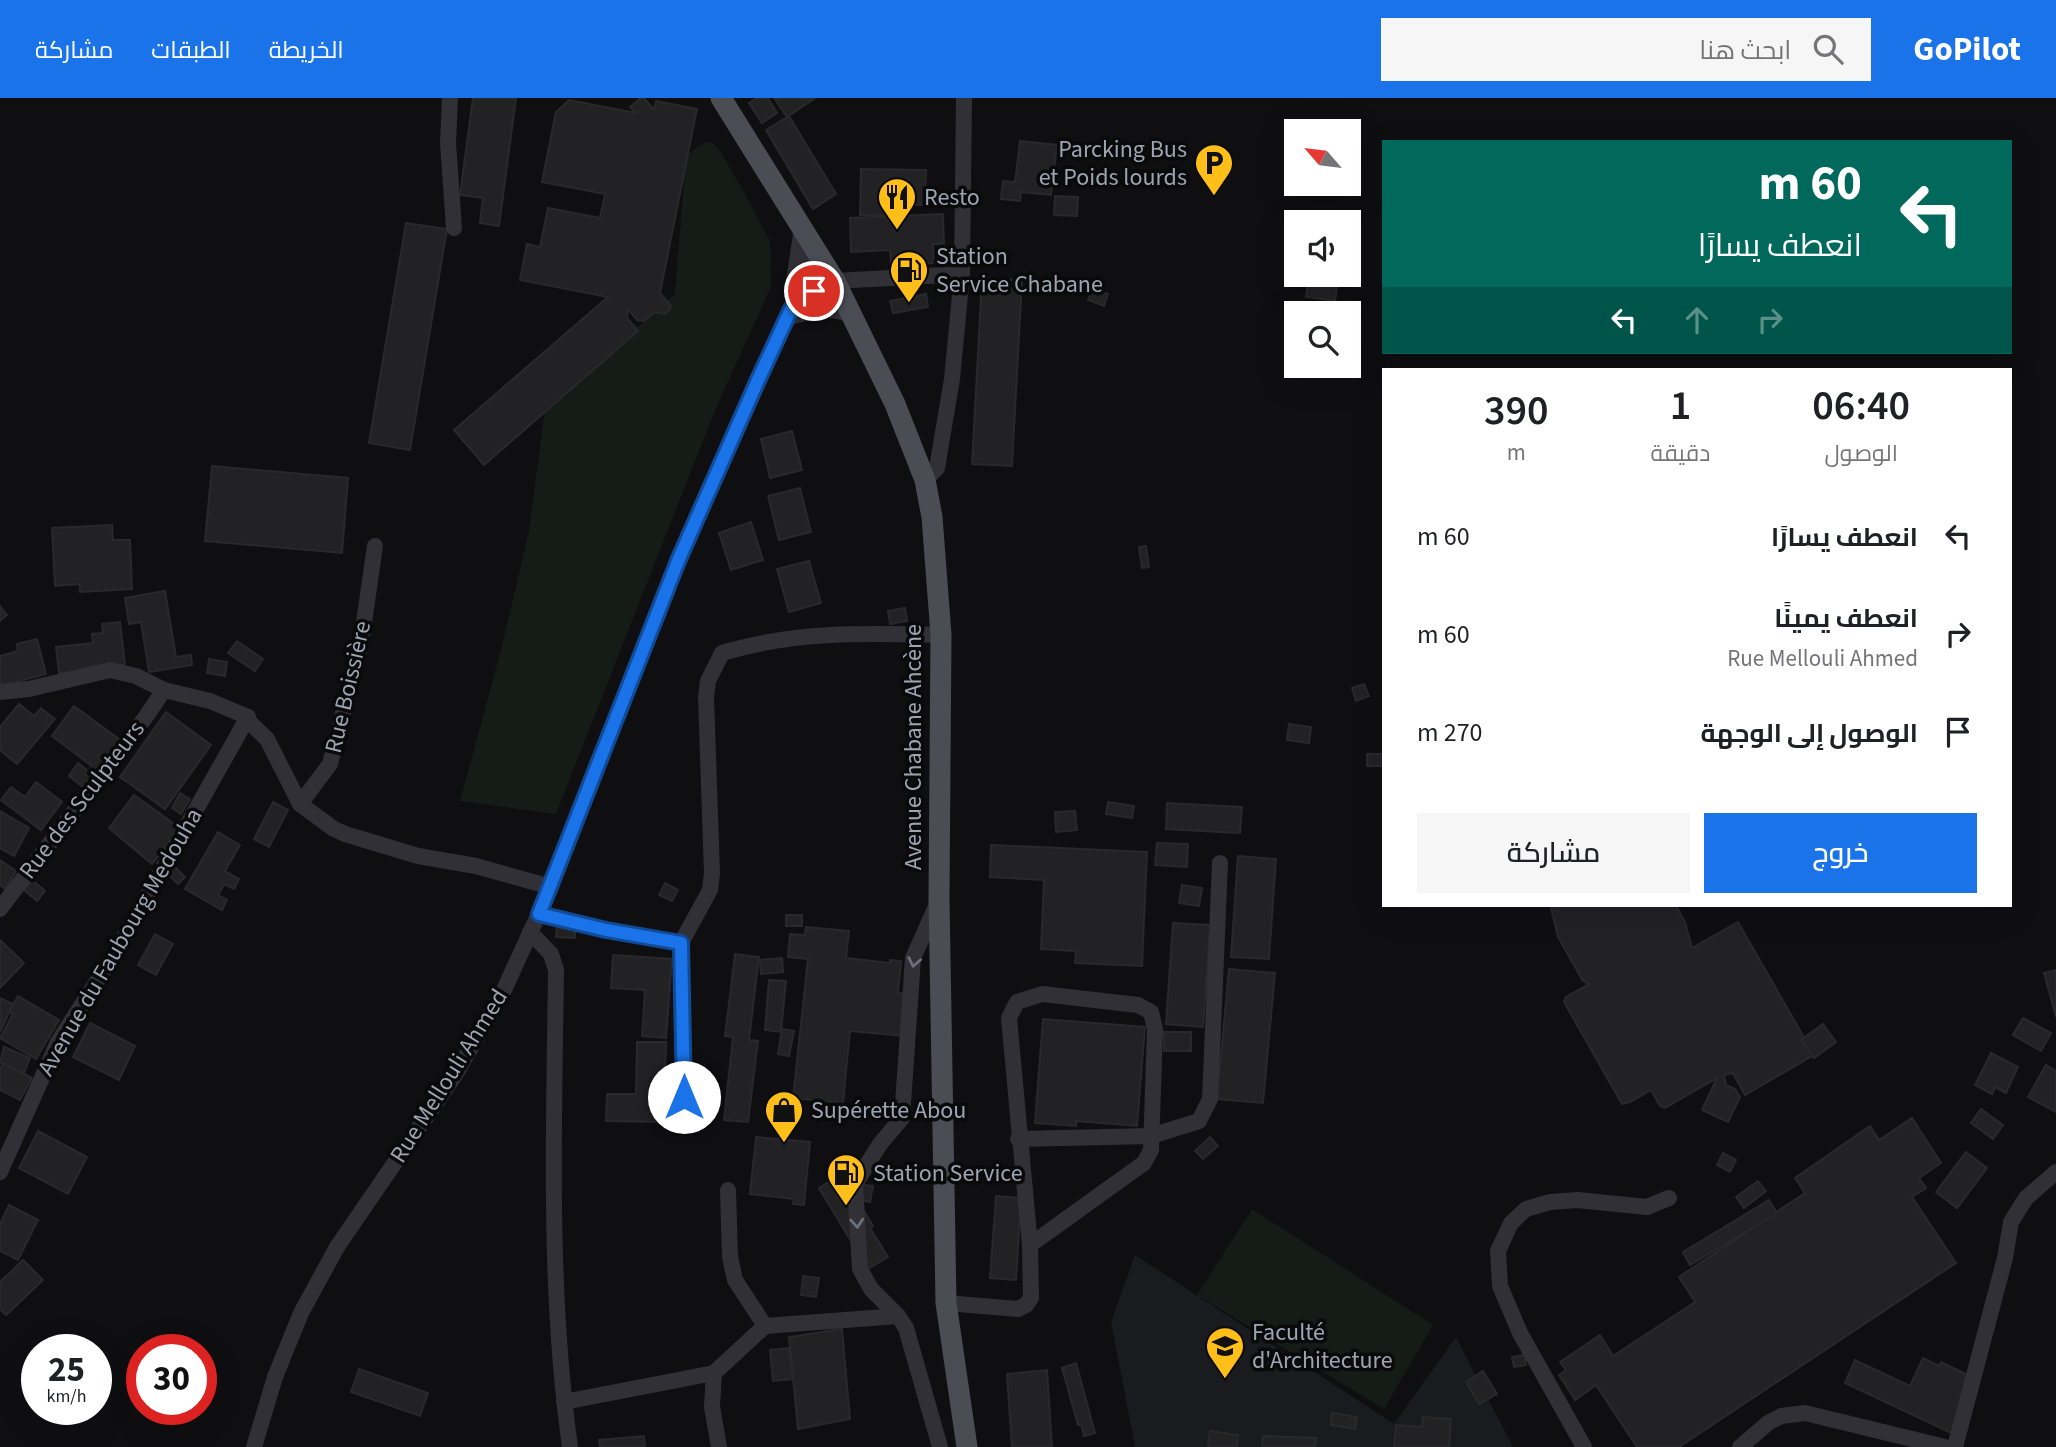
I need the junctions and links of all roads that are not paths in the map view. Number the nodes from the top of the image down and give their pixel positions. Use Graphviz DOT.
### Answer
graph roads {
  1 [pos="450,98"];
  2 [pos="721,98"];
  3 [pos="964,98"];
  4 [pos="454,228"];
  5 [pos="802,228"];
  6 [pos="815,247"];
  7 [pos="962,274"];
  8 [pos="835,281"];
  9 [pos="789,313"];
  10 [pos="852,315"];
  11 [pos="925,480"];
  12 [pos="375,546"];
  13 [pos="941,635"];
  14 [pos="164,690"];
  15 [pos="0,692"];
  16 [pos="248,717"];
  17 [pos="300,804"];
  18 [pos="1220,863"];
  19 [pos="551,887"];
  20 [pos="939,899"];
  21 [pos="0,909"];
  22 [pos="539,914"];
  23 [pos="530,932"];
  24 [pos="681,943"];
  25 [pos="684,1097"];
  26 [pos="1151,1136"];
  27 [pos="1018,1139"];
  28 [pos="0,1172"];
  29 [pos="2056,1172"];
  30 [pos="728,1190"];
  31 [pos="1669,1198"];
  32 [pos="1030,1245"];
  33 [pos="946,1303"];
  34 [pos="898,1316"];
  35 [pos="765,1326"];
  36 [pos="714,1373"];
  37 [pos="564,1402"];
  38 [pos="254,1447"];
  39 [pos="570,1447"];
  40 [pos="719,1447"];
  41 [pos="940,1447"];
  42 [pos="967,1447"];
  43 [pos="1584,1447"];
  44 [pos="1740,1447"];
  45 [pos="1945,1447"];
  46 [pos="1955,1447"];
  1 -- 4 [label="street"];
  2 -- 5 [label="main road, Avenue Chabane Ahcène"];
  3 -- 7 [label="street"];
  5 -- 6 [label="main road, Avenue Chabane Ahcène"];
  5 -- 9 [label="street"];
  6 -- 8 [label="main road, Avenue Chabane Ahcène"];
  6 -- 9 [label="street, Rue Mellouli Ahmed"];
  7 -- 8 [label="street"];
  7 -- 11 [label="street"];
  8 -- 9 [label="street, Rue Mellouli Ahmed"];
  8 -- 10 [label="main road, Avenue Chabane Ahcène"];
  9 -- 10 [label="street"];
  9 -- 19 [label="street, Rue Mellouli Ahmed"];
  10 -- 11 [label="main road, Avenue Chabane Ahcène"];
  11 -- 13 [label="main road, Avenue Chabane Ahcène"];
  12 -- 17 [label="street, Rue Boissière"];
  13 -- 20 [label="main road, Avenue Chabane Ahcène"];
  13 -- 24 [label="street"];
  14 -- 15 [label="street"];
  14 -- 16 [label="street"];
  14 -- 21 [label="street, Rue des Sculpteurs"];
  16 -- 17 [label="street"];
  16 -- 28 [label="street, Avenue du Faubourg Medouha"];
  17 -- 19 [label="street"];
  18 -- 26 [label="street"];
  19 -- 22 [label="street, Rue Mellouli Ahmed"];
  20 -- 33 [label="main road, Avenue Chabane Ahcène"];
  20 -- 34 [label="street, one-way"];
  22 -- 23 [label="street, Rue Mellouli Ahmed"];
  22 -- 24 [label="street"];
  23 -- 37 [label="street"];
  23 -- 38 [label="street, Rue Mellouli Ahmed"];
  24 -- 25 [label="street"];
  26 -- 27 [label="street"];
  26 -- 27 [label="street"];
  26 -- 32 [label="street"];
  27 -- 32 [label="street"];
  29 -- 46 [label="street"];
  30 -- 35 [label="street"];
  31 -- 43 [label="street"];
  32 -- 33 [label="street"];
  33 -- 42 [label="main road, Avenue Chabane Ahcène"];
  34 -- 35 [label="street"];
  34 -- 41 [label="street"];
  35 -- 36 [label="street"];
  36 -- 37 [label="street"];
  36 -- 40 [label="street"];
  37 -- 39 [label="street"];
  44 -- 45 [label="street"];
}
